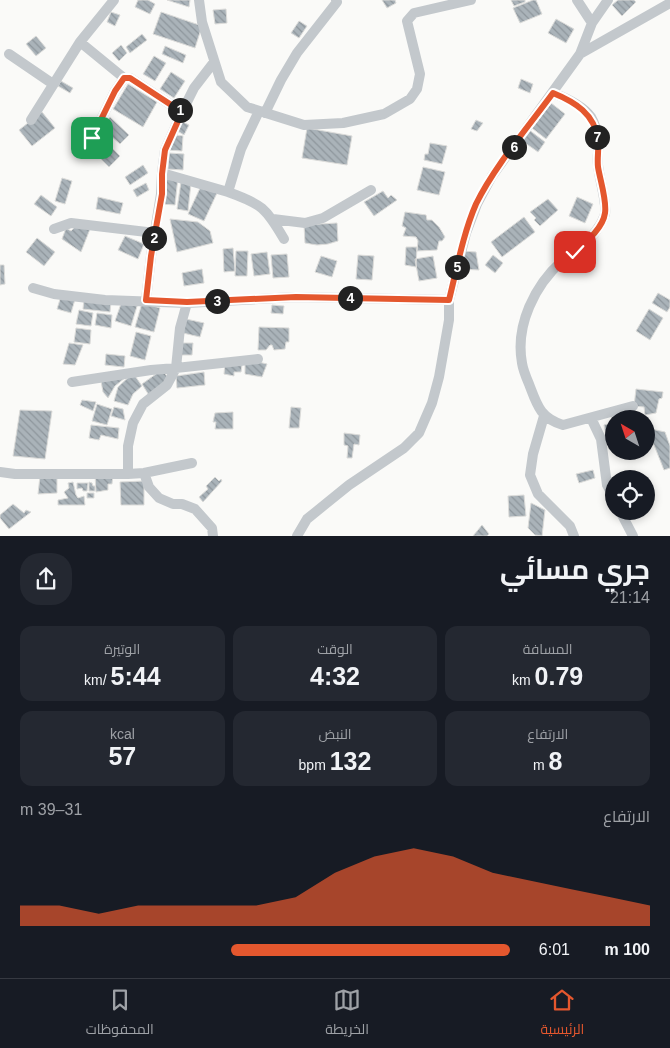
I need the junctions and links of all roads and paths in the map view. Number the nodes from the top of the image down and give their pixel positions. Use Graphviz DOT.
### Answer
graph roads {
  1 [pos="114,0"];
  2 [pos="199,0"];
  3 [pos="336,0"];
  4 [pos="471,0"];
  5 [pos="577,0"];
  6 [pos="608,0"];
  7 [pos="670,3"];
  8 [pos="592,23"];
  9 [pos="80,42"];
  10 [pos="9,54"];
  11 [pos="580,54"];
  12 [pos="214,62"];
  13 [pos="124,78"];
  14 [pos="53,84"];
  15 [pos="553,93"];
  16 [pos="182,112"];
  17 [pos="262,112"];
  18 [pos="31,120"];
  19 [pos="92,138"];
  20 [pos="162,174"];
  21 [pos="371,190"];
  22 [pos="228,192"];
  23 [pos="273,220"];
  24 [pos="54,229"];
  25 [pos="155,233"];
  26 [pos="284,239"];
  27 [pos="33,288"];
  28 [pos="146,300"];
  29 [pos="449,300"];
  30 [pos="187,302"];
  31 [pos="258,359"];
  32 [pos="176,368"];
  33 [pos="72,382"];
  34 [pos="633,406"];
  35 [pos="544,416"];
  36 [pos="590,418"];
  37 [pos="192,463"];
  38 [pos="606,470"];
  39 [pos="0,472"];
  40 [pos="144,473"];
  41 [pos="128,474"];
  42 [pos="625,520"];
  43 [pos="212,536"];
  44 [pos="297,536"];
  45 [pos="574,536"];
  46 [pos="633,536"];
  1 -- 9 [label="street"];
  2 -- 12 [label="street"];
  3 -- 17 [label="street"];
  4 -- 17 [label="street"];
  5 -- 8 [label="street"];
  6 -- 8 [label="street"];
  7 -- 11 [label="street"];
  8 -- 11 [label="street"];
  9 -- 13 [label="street"];
  9 -- 14 [label="street"];
  10 -- 14 [label="street"];
  11 -- 15 [label="street"];
  12 -- 16 [label="street"];
  12 -- 17 [label="street"];
  13 -- 16 [label="street"];
  13 -- 19 [label="street"];
  14 -- 18 [label="street"];
  15 -- 29 [label="street"];
  15 -- 35 [label="street"];
  16 -- 20 [label="street"];
  17 -- 22 [label="street"];
  20 -- 22 [label="street"];
  20 -- 25 [label="street"];
  21 -- 23 [label="street"];
  22 -- 23 [label="street"];
  23 -- 26 [label="street"];
  24 -- 25 [label="street"];
  25 -- 28 [label="street"];
  27 -- 28 [label="street"];
  28 -- 30 [label="street"];
  29 -- 30 [label="street"];
  29 -- 44 [label="street"];
  30 -- 32 [label="street"];
  31 -- 32 [label="street"];
  32 -- 33 [label="street"];
  32 -- 41 [label="street"];
  34 -- 36 [label="street"];
  35 -- 36 [label="street"];
  35 -- 45 [label="street"];
  36 -- 38 [label="street"];
  37 -- 40 [label="street"];
  39 -- 41 [label="street"];
  40 -- 41 [label="street"];
  40 -- 43 [label="street"];
  42 -- 46 [label="street"];
}
